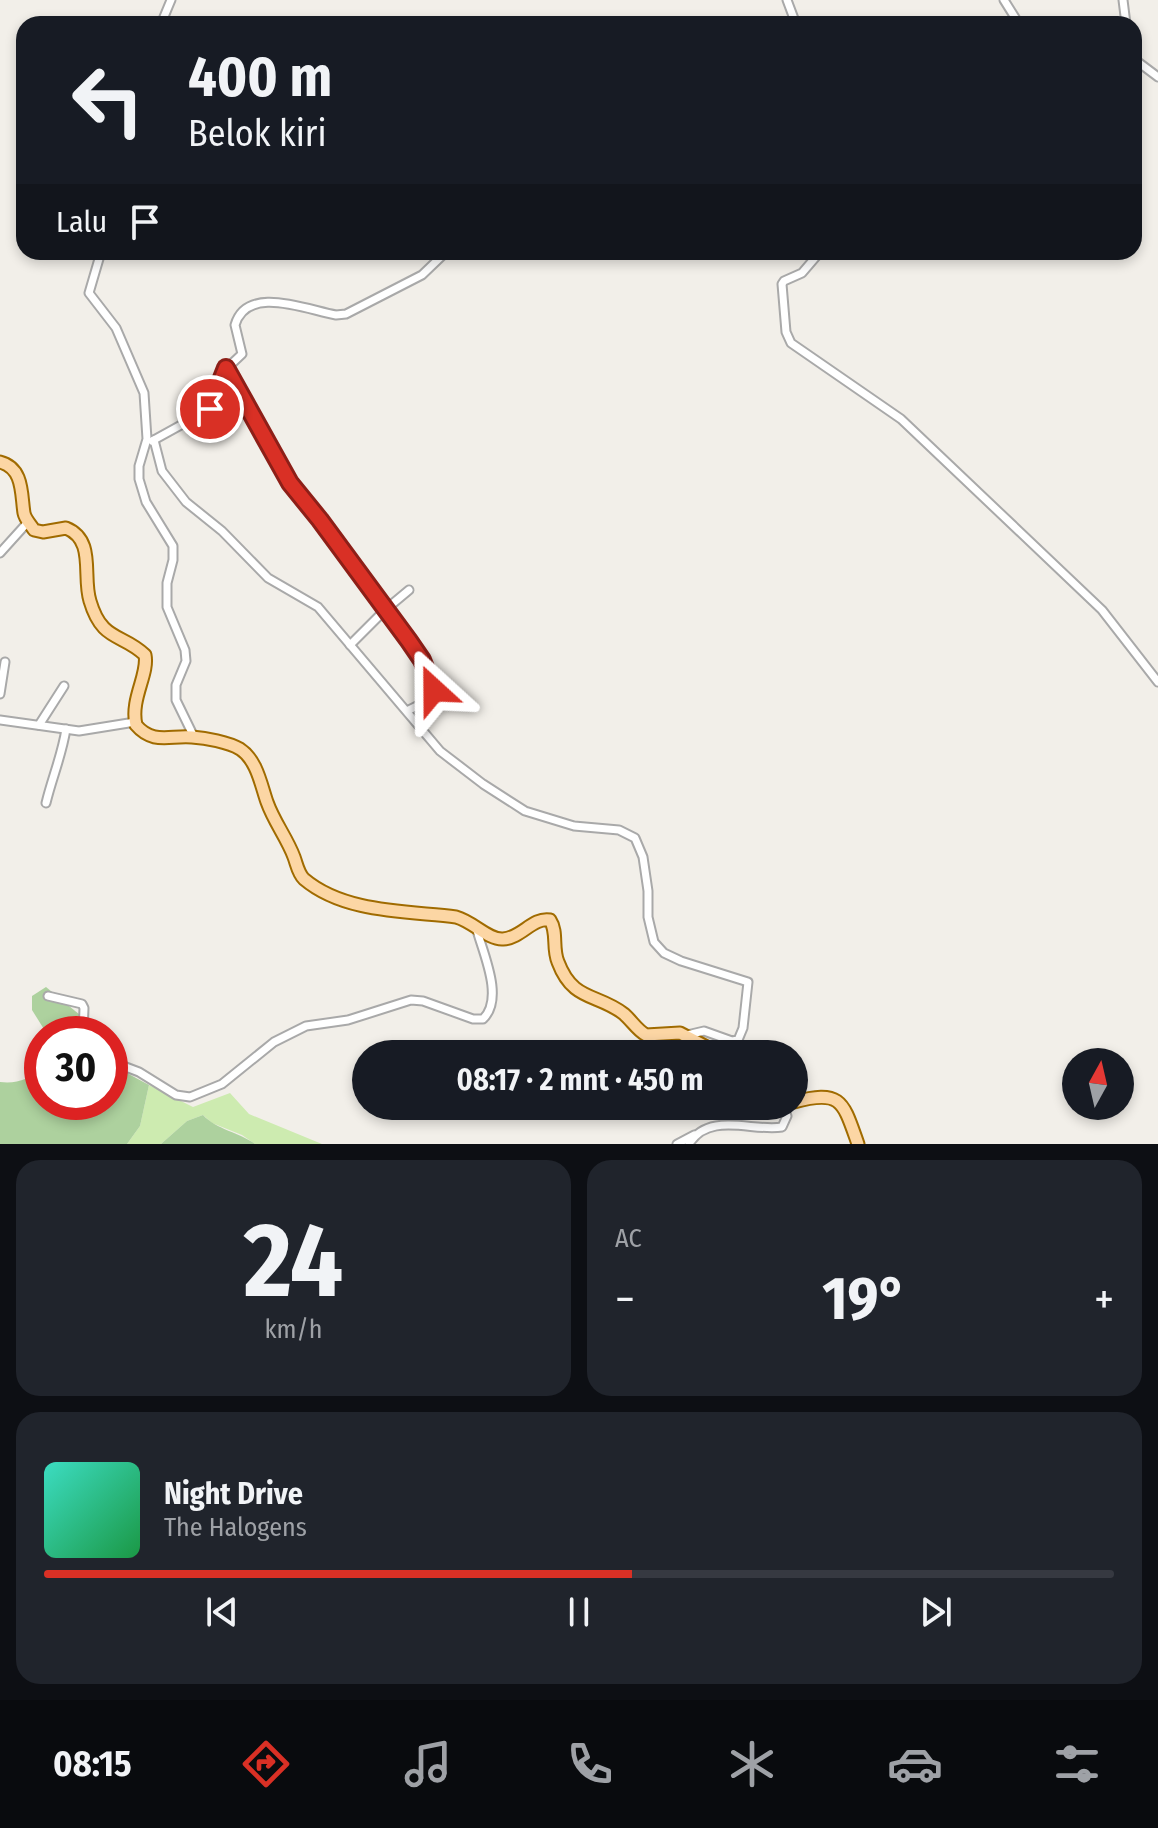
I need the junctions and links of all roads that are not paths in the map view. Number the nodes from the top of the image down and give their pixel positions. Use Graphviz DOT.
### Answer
graph roads {
  1 [pos="100,260"];
  2 [pos="438,260"];
  3 [pos="814,260"];
  4 [pos="226,368"];
  5 [pos="150,442"];
  6 [pos="0,462"];
  7 [pos="28,522"];
  8 [pos="0,553"];
  9 [pos="409,590"];
  10 [pos="385,610"];
  11 [pos="350,645"];
  12 [pos="5,662"];
  13 [pos="1158,682"];
  14 [pos="64,686"];
  15 [pos="0,694"];
  16 [pos="407,711"];
  17 [pos="0,720"];
  18 [pos="135,722"];
  19 [pos="39,725"];
  20 [pos="66,729"];
  21 [pos="194,737"];
  22 [pos="46,803"];
  23 [pos="475,924"];
  24 [pos="48,996"];
  25 [pos="83,1016"];
  26 [pos="686,1036"];
  27 [pos="694,1040"];
  28 [pos="128,1068"];
  29 [pos="808,1099"];
  30 [pos="786,1120"];
  31 [pos="696,1134"];
  32 [pos="677,1144"];
  33 [pos="689,1144"];
  34 [pos="858,1144"];
  1 -- 5 [label="street"];
  2 -- 4 [label="street"];
  3 -- 13 [label="street"];
  4 -- 5 [label="street"];
  4 -- 10 [label="street"];
  5 -- 11 [label="street"];
  5 -- 21 [label="street"];
  6 -- 7 [label="main road"];
  7 -- 8 [label="street"];
  7 -- 18 [label="main road"];
  9 -- 10 [label="street"];
  10 -- 11 [label="street"];
  10 -- 16 [label="street"];
  11 -- 16 [label="street"];
  12 -- 15 [label="street"];
  14 -- 19 [label="street"];
  16 -- 26 [label="street"];
  17 -- 19 [label="street"];
  18 -- 20 [label="street"];
  18 -- 21 [label="main road"];
  19 -- 20 [label="street"];
  20 -- 22 [label="street"];
  21 -- 23 [label="main road"];
  23 -- 26 [label="main road"];
  23 -- 28 [label="street"];
  24 -- 25 [label="street"];
  26 -- 27 [label="main road"];
  29 -- 34 [label="main road"];
  30 -- 31 [label="street"];
  31 -- 32 [label="street"];
  31 -- 33 [label="street"];
}
